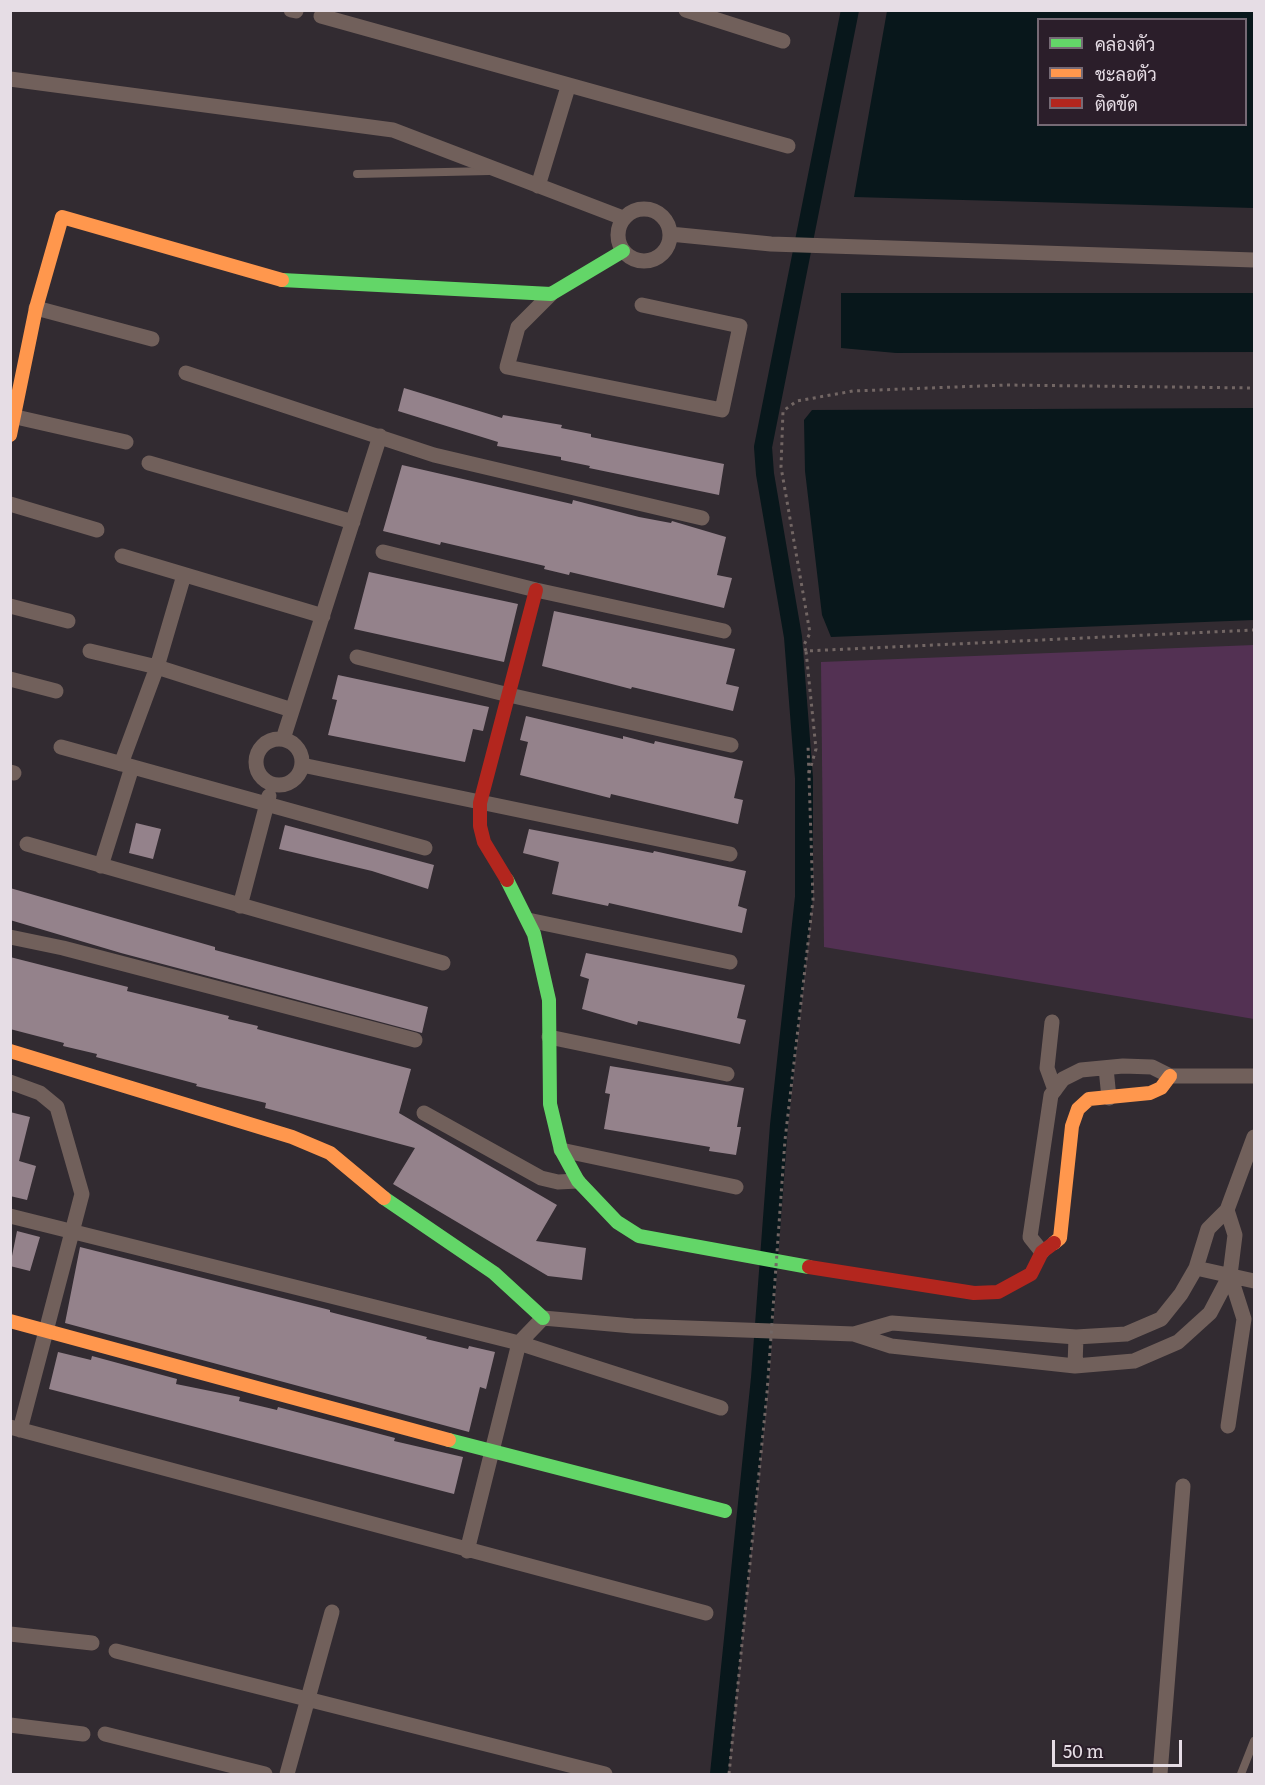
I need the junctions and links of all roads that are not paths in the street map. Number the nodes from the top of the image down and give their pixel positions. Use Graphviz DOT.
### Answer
graph roads {
  1 [pos="291,10"];
  2 [pos="686,10"];
  3 [pos="296,11"];
  4 [pos="321,16"];
  5 [pos="783,41"];
  6 [pos="10,79"];
  7 [pos="568,87"];
  8 [pos="788,146"];
  9 [pos="500,171"];
  10 [pos="357,174"];
  11 [pos="538,186"];
  12 [pos="623,218"];
  13 [pos="670,234"];
  14 [pos="623,251"];
  15 [pos="1254,260"];
  16 [pos="551,294"];
  17 [pos="642,305"];
  18 [pos="36,308"];
  19 [pos="152,339"];
  20 [pos="186,374"];
  21 [pos="16,417"];
  22 [pos="10,435"];
  23 [pos="380,436"];
  24 [pos="126,442"];
  25 [pos="149,463"];
  26 [pos="10,504"];
  27 [pos="702,518"];
  28 [pos="352,522"];
  29 [pos="97,530"];
  30 [pos="383,552"];
  31 [pos="122,556"];
  32 [pos="184,575"];
  33 [pos="536,590"];
  34 [pos="10,606"];
  35 [pos="323,616"];
  36 [pos="68,621"];
  37 [pos="724,631"];
  38 [pos="90,651"];
  39 [pos="357,657"];
  40 [pos="157,667"];
  41 [pos="10,679"];
  42 [pos="56,691"];
  43 [pos="508,695"];
  44 [pos="292,710"];
  45 [pos="283,739"];
  46 [pos="731,746"];
  47 [pos="61,747"];
  48 [pos="127,765"];
  49 [pos="302,765"];
  50 [pos="273,784"];
  51 [pos="480,803"];
  52 [pos="266,804"];
  53 [pos="27,844"];
  54 [pos="425,848"];
  55 [pos="730,855"];
  56 [pos="101,866"];
  57 [pos="240,906"];
  58 [pos="528,920"];
  59 [pos="10,937"];
  60 [pos="730,962"];
  61 [pos="443,963"];
  62 [pos="1052,1022"];
  63 [pos="549,1037"];
  64 [pos="415,1040"];
  65 [pos="10,1051"];
  66 [pos="1106,1068"];
  67 [pos="727,1074"];
  68 [pos="1170,1076"];
  69 [pos="1254,1076"];
  70 [pos="10,1082"];
  71 [pos="1055,1090"];
  72 [pos="1109,1098"];
  73 [pos="424,1113"];
  74 [pos="1254,1137"];
  75 [pos="561,1150"];
  76 [pos="578,1181"];
  77 [pos="736,1187"];
  78 [pos="1227,1210"];
  79 [pos="10,1216"];
  80 [pos="72,1234"];
  81 [pos="1042,1252"];
  82 [pos="1196,1268"];
  83 [pos="1230,1275"];
  84 [pos="1254,1281"];
  85 [pos="543,1318"];
  86 [pos="10,1321"];
  87 [pos="47,1330"];
  88 [pos="854,1334"];
  89 [pos="1076,1337"];
  90 [pos="519,1343"];
  91 [pos="1075,1366"];
  92 [pos="721,1408"];
  93 [pos="1228,1426"];
  94 [pos="15,1429"];
  95 [pos="493,1452"];
  96 [pos="1183,1486"];
  97 [pos="724,1511"];
  98 [pos="467,1551"];
  99 [pos="332,1612"];
  100 [pos="706,1613"];
  101 [pos="10,1634"];
  102 [pos="92,1643"];
  103 [pos="116,1651"];
  104 [pos="308,1698"];
  105 [pos="10,1725"];
  106 [pos="83,1734"];
  107 [pos="105,1734"];
  108 [pos="1254,1741"];
  109 [pos="265,1774"];
  110 [pos="287,1774"];
  111 [pos="605,1774"];
  112 [pos="1160,1774"];
  113 [pos="1241,1774"];
  1 -- 3 [label="street"];
  2 -- 5 [label="street"];
  4 -- 7 [label="street"];
  6 -- 9 [label="street"];
  7 -- 8 [label="street"];
  7 -- 11 [label="street"];
  9 -- 10 [label="lane"];
  9 -- 11 [label="street"];
  11 -- 12 [label="street"];
  12 -- 13 [label="street"];
  12 -- 14 [label="street"];
  13 -- 14 [label="street"];
  13 -- 15 [label="street"];
  14 -- 16 [label="street"];
  16 -- 17 [label="street"];
  16 -- 18 [label="street"];
  18 -- 19 [label="street"];
  18 -- 21 [label="street"];
  20 -- 23 [label="street"];
  21 -- 22 [label="street"];
  21 -- 24 [label="street"];
  23 -- 27 [label="street"];
  23 -- 28 [label="street"];
  25 -- 28 [label="street"];
  26 -- 29 [label="street"];
  28 -- 35 [label="street"];
  30 -- 33 [label="street"];
  31 -- 32 [label="street"];
  32 -- 35 [label="street"];
  32 -- 40 [label="street"];
  33 -- 37 [label="street"];
  33 -- 43 [label="street"];
  34 -- 36 [label="street"];
  35 -- 44 [label="street"];
  38 -- 40 [label="street"];
  39 -- 43 [label="street"];
  40 -- 44 [label="street"];
  40 -- 48 [label="street"];
  41 -- 42 [label="street"];
  43 -- 46 [label="street"];
  43 -- 51 [label="street"];
  44 -- 45 [label="street"];
  45 -- 49 [label="street"];
  45 -- 50 [label="street"];
  47 -- 48 [label="street"];
  48 -- 52 [label="street"];
  48 -- 56 [label="street"];
  49 -- 50 [label="street"];
  49 -- 51 [label="street"];
  50 -- 52 [label="street"];
  51 -- 55 [label="street"];
  51 -- 58 [label="street"];
  52 -- 54 [label="street"];
  52 -- 57 [label="street"];
  53 -- 56 [label="street"];
  56 -- 57 [label="street"];
  57 -- 61 [label="street"];
  58 -- 60 [label="street"];
  58 -- 63 [label="street"];
  59 -- 64 [label="street"];
  62 -- 71 [label="street"];
  63 -- 67 [label="street"];
  63 -- 75 [label="street"];
  65 -- 85 [label="street"];
  66 -- 68 [label="street"];
  66 -- 71 [label="street"];
  66 -- 72 [label="street"];
  68 -- 69 [label="street"];
  68 -- 72 [label="street"];
  70 -- 80 [label="street"];
  71 -- 81 [label="street"];
  72 -- 81 [label="street"];
  73 -- 76 [label="street"];
  74 -- 78 [label="street"];
  75 -- 76 [label="street"];
  75 -- 77 [label="street"];
  76 -- 81 [label="street"];
  78 -- 82 [label="street"];
  78 -- 83 [label="street"];
  79 -- 80 [label="street"];
  80 -- 87 [label="street"];
  80 -- 90 [label="street"];
  82 -- 83 [label="street"];
  82 -- 89 [label="street"];
  83 -- 84 [label="street"];
  83 -- 91 [label="street"];
  83 -- 93 [label="street"];
  85 -- 88 [label="street"];
  85 -- 90 [label="street"];
  86 -- 87 [label="street"];
  87 -- 94 [label="street"];
  87 -- 95 [label="street"];
  88 -- 89 [label="street"];
  88 -- 91 [label="street"];
  89 -- 91 [label="street"];
  90 -- 92 [label="street"];
  90 -- 95 [label="street"];
  94 -- 98 [label="street"];
  95 -- 97 [label="street"];
  95 -- 98 [label="street"];
  96 -- 112 [label="street"];
  98 -- 100 [label="street"];
  99 -- 104 [label="street"];
  101 -- 102 [label="street"];
  103 -- 104 [label="street"];
  104 -- 110 [label="street"];
  104 -- 111 [label="street"];
  105 -- 106 [label="street"];
  107 -- 109 [label="street"];
  108 -- 113 [label="lane"];
}
